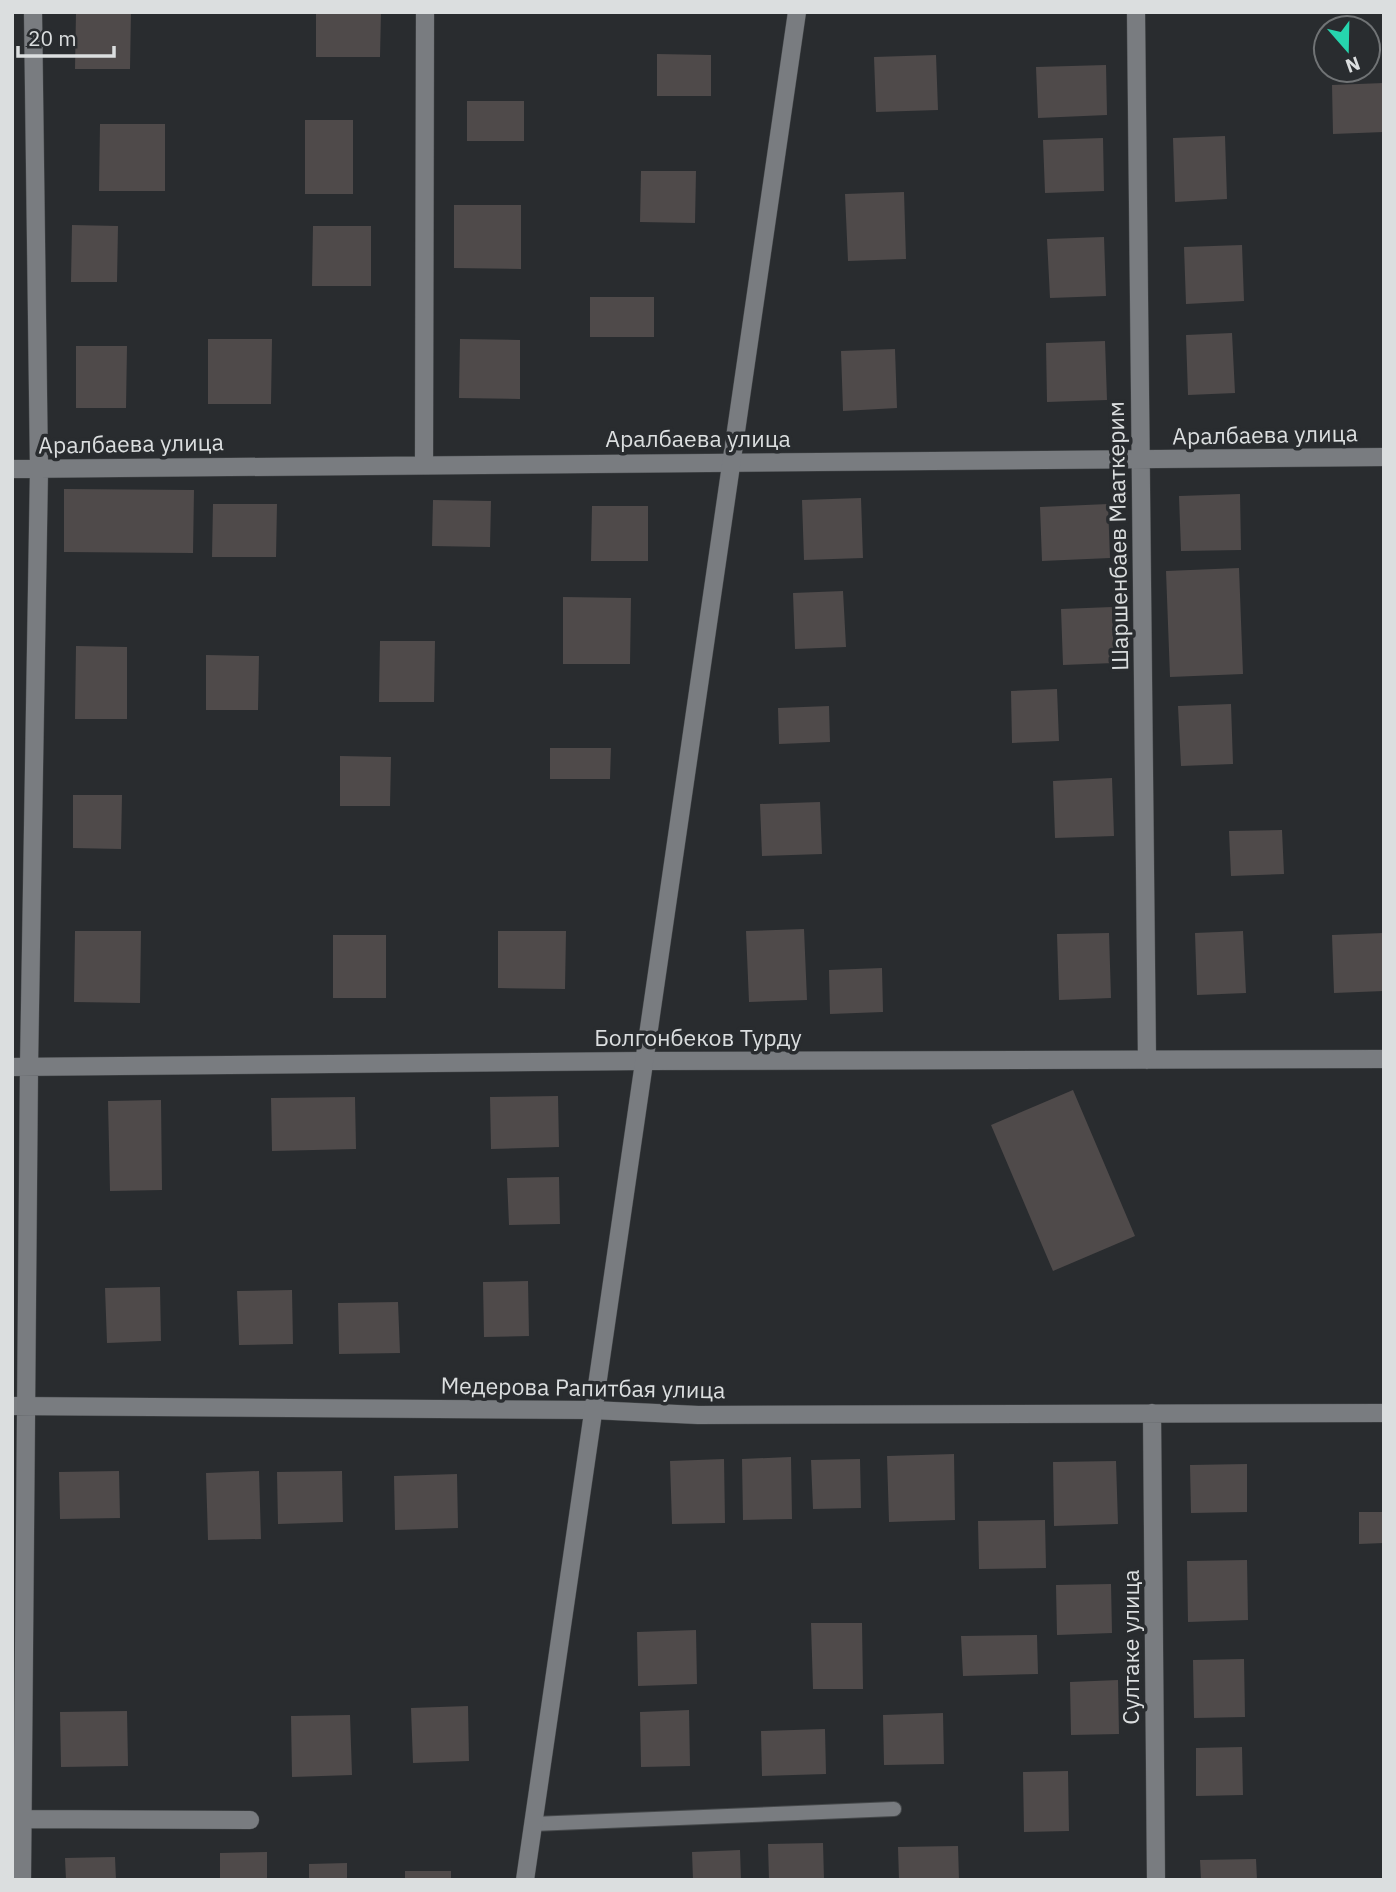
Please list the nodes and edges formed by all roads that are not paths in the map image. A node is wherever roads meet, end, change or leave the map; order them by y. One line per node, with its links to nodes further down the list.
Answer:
1 (33, 12): 10 (street)
2 (425, 12): 8 (street)
3 (797, 12): 7 (street)
4 (1136, 12): 6 (street, Шаршенбаев Мааткерим)
5 (1384, 457): 6 (street, Аралбаева улица)
6 (1141, 460): 7 (street, Аралбаева улица); 12 (street, Шаршенбаев Мааткерим)
7 (731, 463): 8 (street, Аралбаева улица); 13 (street)
8 (424, 465): 10 (street, Аралбаева улица)
9 (12, 469): 10 (street, Аралбаева улица)
10 (39, 469): 14 (street)
11 (1384, 1059): 12 (street, Болгонбеков Турду)
12 (1147, 1060): 13 (street, Болгонбеков Турду)
13 (643, 1061): 14 (street, Болгонбеков Турду); 16 (street)
14 (21, 1067): 15 (street)
15 (19, 1406): 16 (street, Медерова Рапитбая улица); 20 (street)
16 (592, 1410): 17 (street, Медерова Рапитбая улица); 22 (street)
17 (1152, 1413): 18 (street, Медерова Рапитбая улица); 25 (street, Султаке улица)
18 (1384, 1413)
19 (894, 1809): 22 (lane)
20 (22, 1819): 21 (street); 23 (street)
21 (250, 1819)
22 (533, 1824): 24 (street)
23 (22, 1880)
24 (525, 1880)
25 (1156, 1880)

